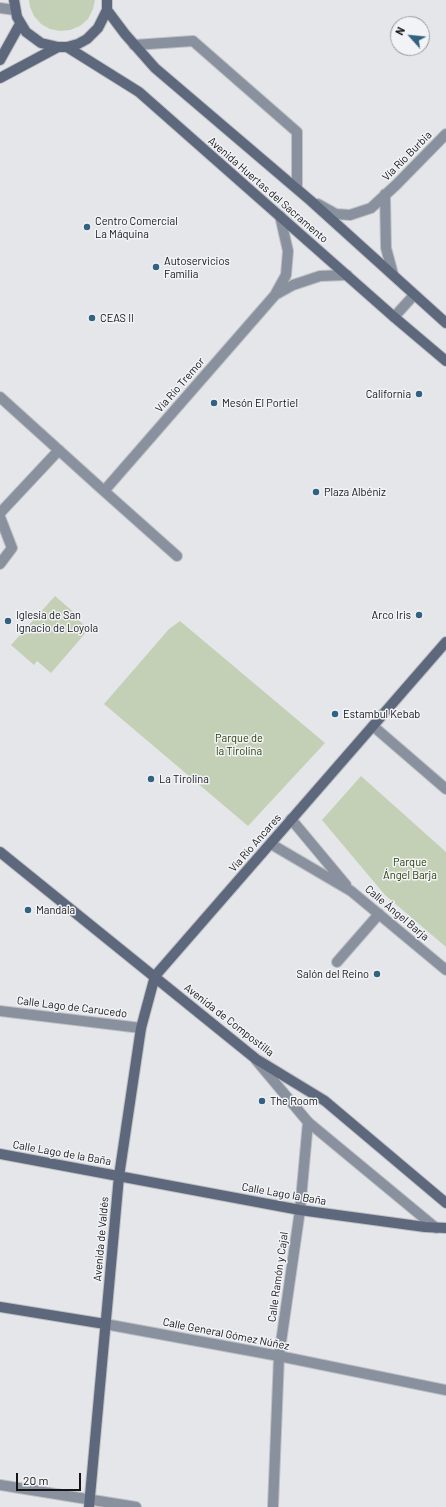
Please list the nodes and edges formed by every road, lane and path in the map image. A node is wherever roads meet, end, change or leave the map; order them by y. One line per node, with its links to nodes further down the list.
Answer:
1 (14, 5): 3 (street); 4 (street)
2 (107, 5): 5 (street, Avenida Huertas del Sacramento); 6 (street)
3 (0, 8)
4 (20, 24): 6 (street, Avenida Huertas del Sacramento); 7 (street)
5 (134, 45): 10 (street, Avenida Huertas del Sacramento); 10 (street)
6 (62, 47): 8 (street); 13 (street, Avenida Huertas del Sacramento)
7 (0, 60)
8 (0, 78)
9 (446, 134): 11 (street, Vía Río Burbia)
10 (296, 188): 12 (street, Avenida Huertas del Sacramento)
11 (385, 194): 12 (street, Vía Río Burbia); 14 (street, Vía Río Burbia)
12 (311, 201): 14 (street, Avenida Huertas del Sacramento)
13 (280, 216): 15 (street, Avenida Huertas del Sacramento); 16 (street, Vía Río Tremor)
14 (392, 274): 17 (street, Avenida Huertas del Sacramento)
15 (347, 275): 16 (street, Vía Río Tremor); 18 (street, Avenida Huertas del Sacramento)
16 (275, 295): 23 (street, Vía Río Tremor)
17 (414, 295): 18 (street); 19 (street, Avenida Huertas del Sacramento)
18 (394, 317): 20 (street, Avenida Huertas del Sacramento)
19 (446, 323)
20 (446, 361)
21 (0, 397): 22 (street)
22 (59, 450): 23 (street); 24 (street)
23 (104, 491): 26 (street)
24 (0, 513)
25 (0, 517): 27 (street)
26 (177, 556)
27 (0, 564)
28 (446, 642): 29 (street, Vía Río Ancares)
29 (373, 726): 30 (street); 31 (street, Vía Río Ancares)
30 (446, 789)
31 (291, 820): 32 (street, Vía Río Ancares); 34 (street, Calle Ángel Barja)
32 (271, 844): 34 (street, Calle Ángel Barja); 38 (street, Vía Río Ancares)
33 (0, 852): 38 (street, Avenida de Compostilla)
34 (351, 891): 35 (street, Calle Ángel Barja)
35 (379, 914): 36 (street); 37 (street, Calle Ángel Barja)
36 (337, 962)
37 (446, 970)
38 (154, 976): 40 (street, Avenida de Valdés); 41 (street, Avenida de Compostilla)
39 (0, 1011): 40 (street, Calle Lago de Carucedo)
40 (141, 1028): 44 (street, Avenida de Valdés)
41 (256, 1059): 42 (street); 45 (street, Avenida de Compostilla)
42 (308, 1122): 46 (street, Calle Ramón y Cajal); 47 (street)
43 (0, 1154): 44 (street, Calle Lago de la Baña)
44 (119, 1176): 46 (street, Calle Lago la Baña); 49 (street, Avenida de Valdés)
45 (446, 1203)
46 (300, 1210): 47 (street, Calle Lago la Baña); 50 (street, Calle Ramón y Cajal)
47 (441, 1228)
48 (0, 1307): 49 (street, Calle General Gómez Núñez)
49 (105, 1324): 50 (street, Calle General Gómez Núñez); 53 (street, Avenida de Valdés)
50 (279, 1356): 51 (street, Calle General Gómez Núñez); 55 (street, Calle Ramón y Cajal)
51 (446, 1390)
52 (0, 1485): 53 (street)
53 (90, 1503): 54 (street)
54 (136, 1507)
55 (273, 1507)

